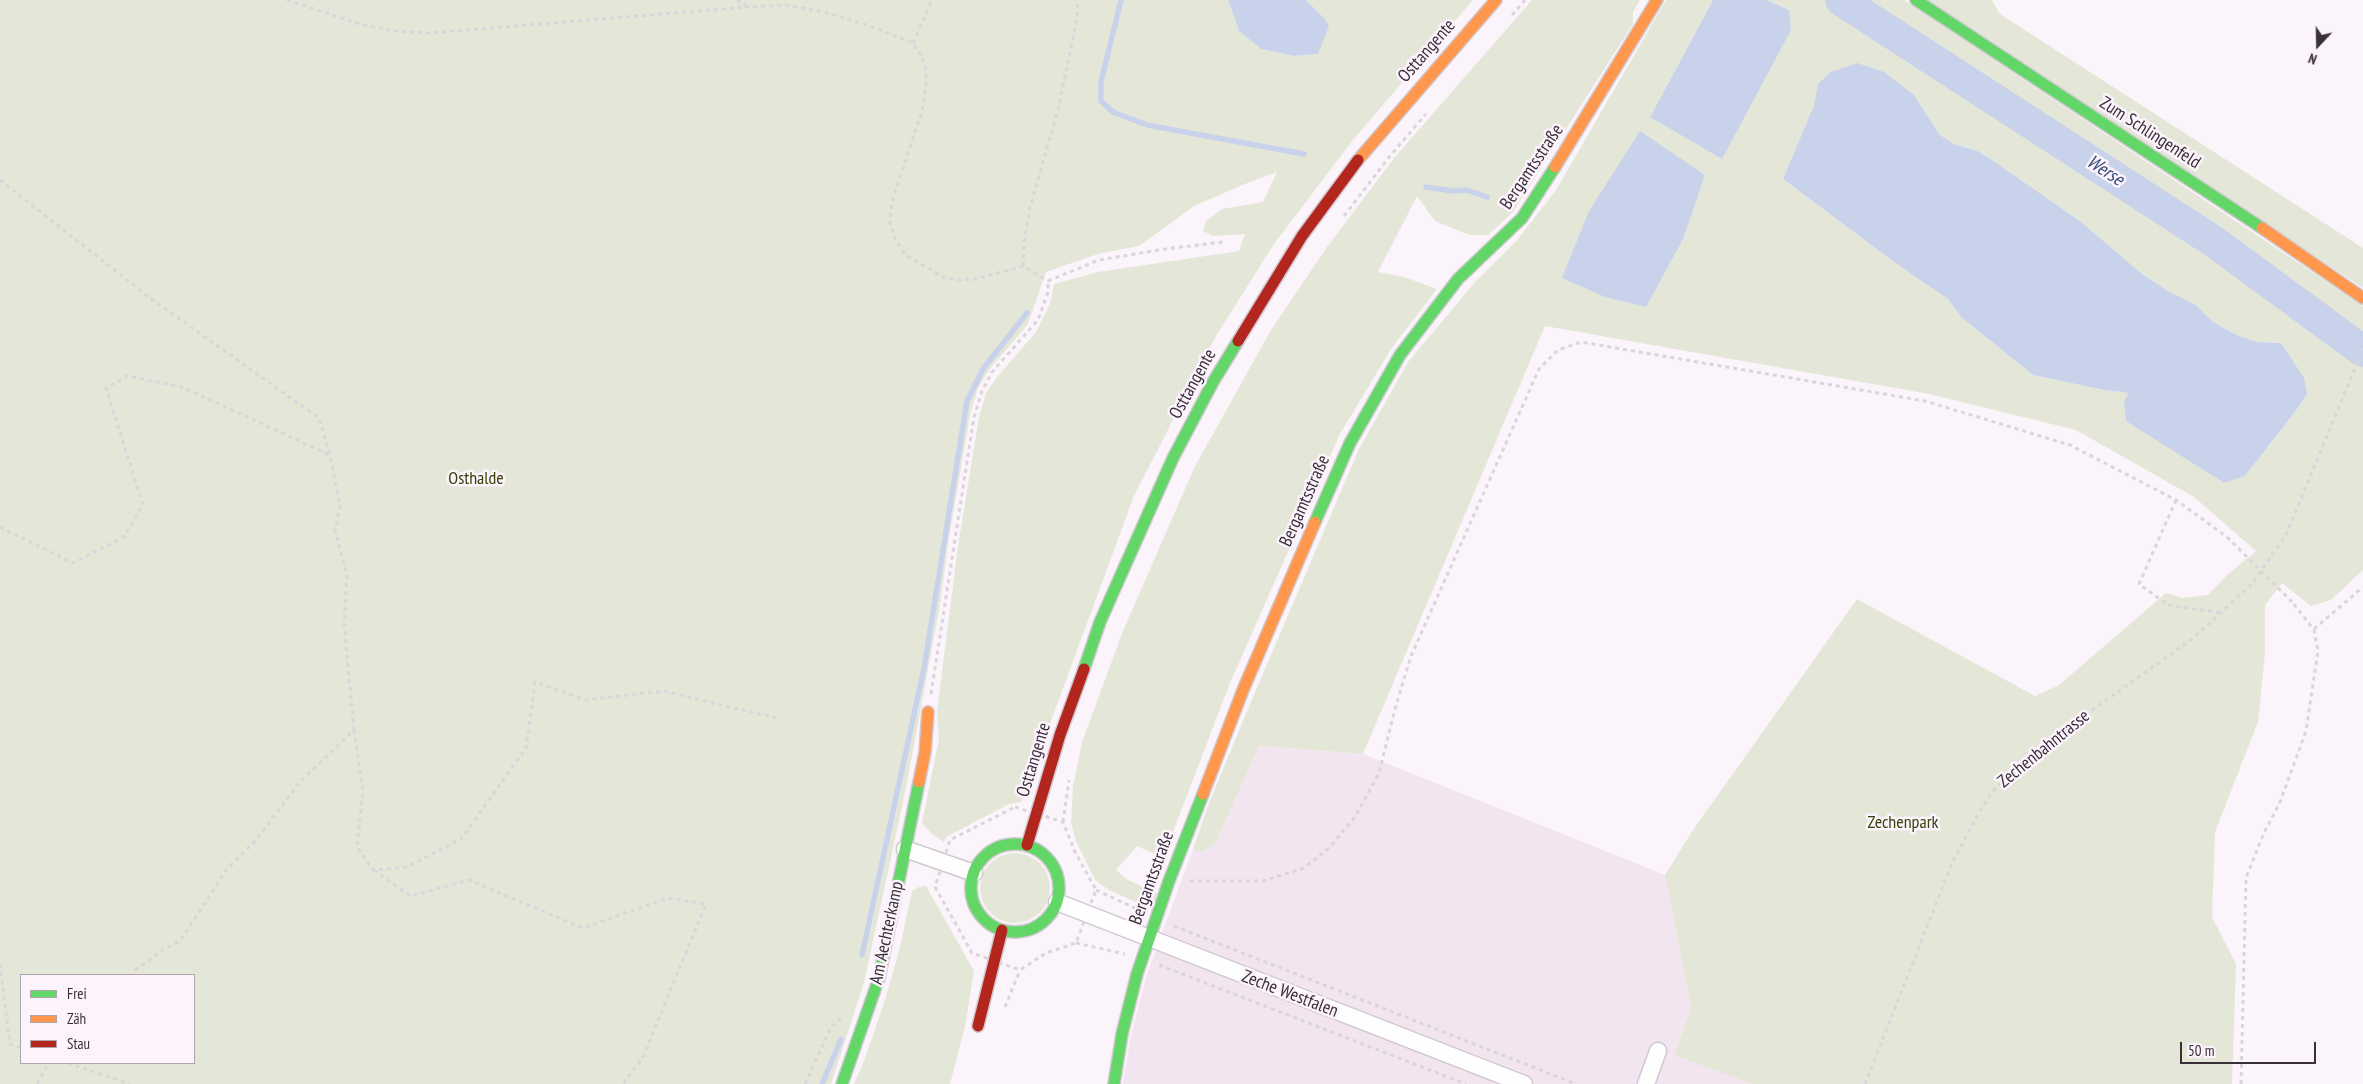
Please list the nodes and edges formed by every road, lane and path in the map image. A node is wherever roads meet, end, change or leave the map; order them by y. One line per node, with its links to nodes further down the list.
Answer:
1 (287, 0): 9 (path)
2 (737, 0): 9 (path)
3 (932, 0): 11 (path)
4 (1078, 0): 16 (path)
5 (1496, 0): 29 (street, Osttangente)
6 (1525, 0): 10 (path)
7 (1657, 0): 35 (street, Bergamtsstraße)
8 (1916, 0): 18 (street, Zum Schlingenfeld)
9 (747, 6): 11 (path)
10 (1507, 20)
11 (913, 43): 16 (path)
12 (1427, 112): 14 (path)
13 (0, 180): 20 (path)
14 (1339, 223)
15 (1223, 242): 17 (path)
16 (1023, 266): 17 (path)
17 (1048, 280): 26 (path)
18 (2363, 298)
19 (2363, 349): 24 (path, Zechenbahntrasse)
20 (330, 455): 22 (path); 28 (path)
21 (2176, 500): 24 (path); 25 (path, bridge); 35 (path)
22 (0, 527)
23 (2363, 587): 25 (path)
24 (2222, 613): 65 (path, Zechenbahntrasse)
25 (2314, 630): 66 (path)
26 (928, 712): 31 (street, Am Aechterkamp)
27 (776, 718): 33 (path)
28 (354, 730): 33 (path); 47 (path)
29 (1036, 814): 30 (street, Osttangente); 32 (path); 36 (path)
30 (1027, 845): 34 (street); 37 (street)
31 (905, 849): 32 (street); 48 (street, Am Aechterkamp)
32 (943, 861): 34 (street); 44 (path)
33 (373, 870): 57 (path)
34 (974, 872): 40 (street)
35 (1169, 881): 39 (street, Bergamtsstraße)
36 (1096, 890): 38 (path); 39 (path)
37 (1057, 902): 38 (street, Zeche Westfalen); 40 (street)
38 (1086, 914): 41 (street, Zeche Westfalen); 42 (path)
39 (1156, 918): 41 (street, Bergamtsstraße); 63 (path)
40 (1002, 930): 44 (street)
41 (1148, 939): 43 (street, Bergamtsstraße); 62 (street, Zeche Westfalen)
42 (1076, 943): 43 (path); 46 (path)
43 (1142, 958): 60 (street, Bergamtsstraße); 61 (path)
44 (994, 961): 46 (path); 50 (street)
45 (0, 964): 51 (path)
46 (1020, 970): 49 (path)
47 (132, 974)
48 (871, 1004): 58 (path); 59 (street, Am Aechterkamp)
49 (1002, 1015)
50 (978, 1026)
51 (20, 1048)
52 (1658, 1051): 64 (street)
53 (48, 1064): 55 (path)
54 (71, 1064): 56 (path)
55 (37, 1084)
56 (130, 1084)
57 (623, 1084)
58 (805, 1084)
59 (842, 1084)
60 (1114, 1084)
61 (1466, 1084)
62 (1524, 1084)
63 (1576, 1084)
64 (1646, 1084)
65 (1865, 1084)
66 (2241, 1084)

